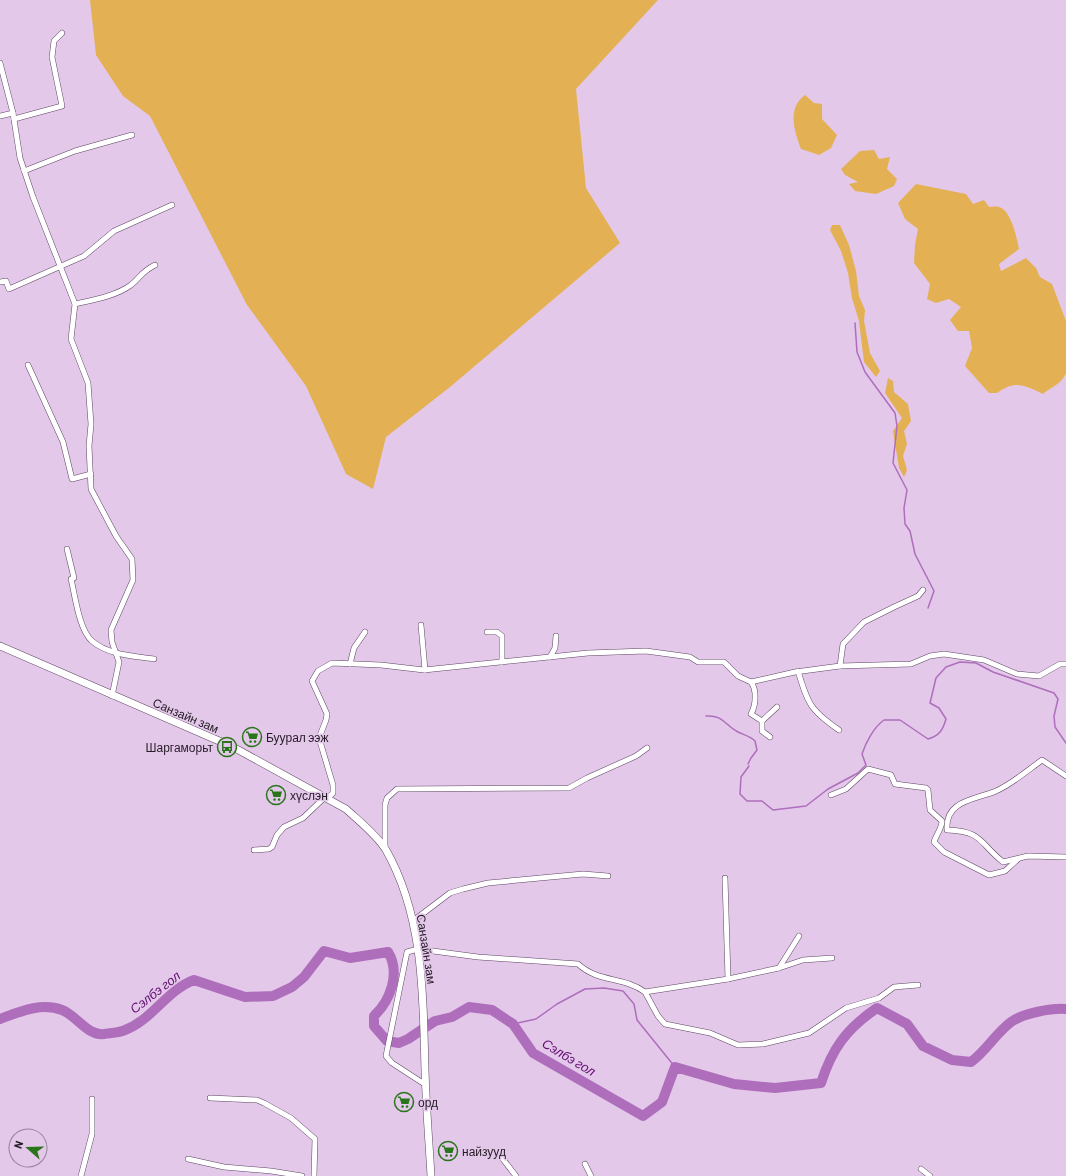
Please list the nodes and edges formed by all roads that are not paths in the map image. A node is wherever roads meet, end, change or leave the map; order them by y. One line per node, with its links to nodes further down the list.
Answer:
1 (62, 33): 5 (street)
2 (0, 63): 3 (street)
3 (13, 113): 4 (street); 5 (street)
4 (0, 116)
5 (14, 119): 7 (street)
6 (132, 135): 7 (street)
7 (24, 171): 10 (street)
8 (172, 205): 10 (street)
9 (154, 265): 12 (street)
10 (61, 267): 11 (street); 12 (street)
11 (0, 282)
12 (75, 304): 14 (street)
13 (28, 365): 14 (street)
14 (90, 474): 22 (street)
15 (67, 549): 22 (street)
16 (923, 590): 28 (street)
17 (421, 625): 29 (street)
18 (365, 632): 26 (street)
19 (487, 632): 25 (street)
20 (556, 636): 23 (street)
21 (0, 646): 32 (main road, Санзайн зам)
22 (117, 653): 24 (street); 32 (street)
23 (550, 657): 25 (street); 31 (street)
24 (154, 659)
25 (502, 662): 29 (street)
26 (350, 664): 29 (street); 40 (street)
27 (1066, 664): 28 (street)
28 (840, 666): 30 (street)
29 (425, 670)
30 (798, 672): 31 (street); 35 (street)
31 (751, 682): 34 (street)
32 (112, 696): 40 (main road, Санзайн зам)
33 (777, 707): 34 (street)
34 (762, 721): 36 (street)
35 (839, 730)
36 (770, 737)
37 (647, 748): 42 (street)
38 (1066, 776): 44 (street)
39 (830, 795): 44 (street)
40 (326, 797): 41 (street); 42 (main road, Санзайн зам)
41 (254, 850)
42 (385, 850): 47 (main road, Санзайн зам)
43 (1066, 857): 44 (street)
44 (1019, 858)
45 (608, 876): 47 (street)
46 (725, 878): 52 (street)
47 (413, 921): 49 (main road, Санзайн зам)
48 (799, 936): 51 (street)
49 (418, 949): 54 (street); 55 (main road, Санзайн зам); 55 (street)
50 (832, 958): 51 (street)
51 (779, 968): 52 (street)
52 (728, 979): 54 (street)
53 (918, 985): 54 (street)
54 (645, 992)
55 (426, 1085): 65 (main road)
56 (210, 1098): 64 (street)
57 (92, 1099): 62 (street)
58 (499, 1154): 66 (street)
59 (188, 1159): 63 (street)
60 (585, 1164): 67 (street)
61 (921, 1169): 68 (street)
62 (82, 1176)
63 (302, 1176)
64 (314, 1176)
65 (431, 1176)
66 (516, 1176)
67 (591, 1176)
68 (930, 1176)

